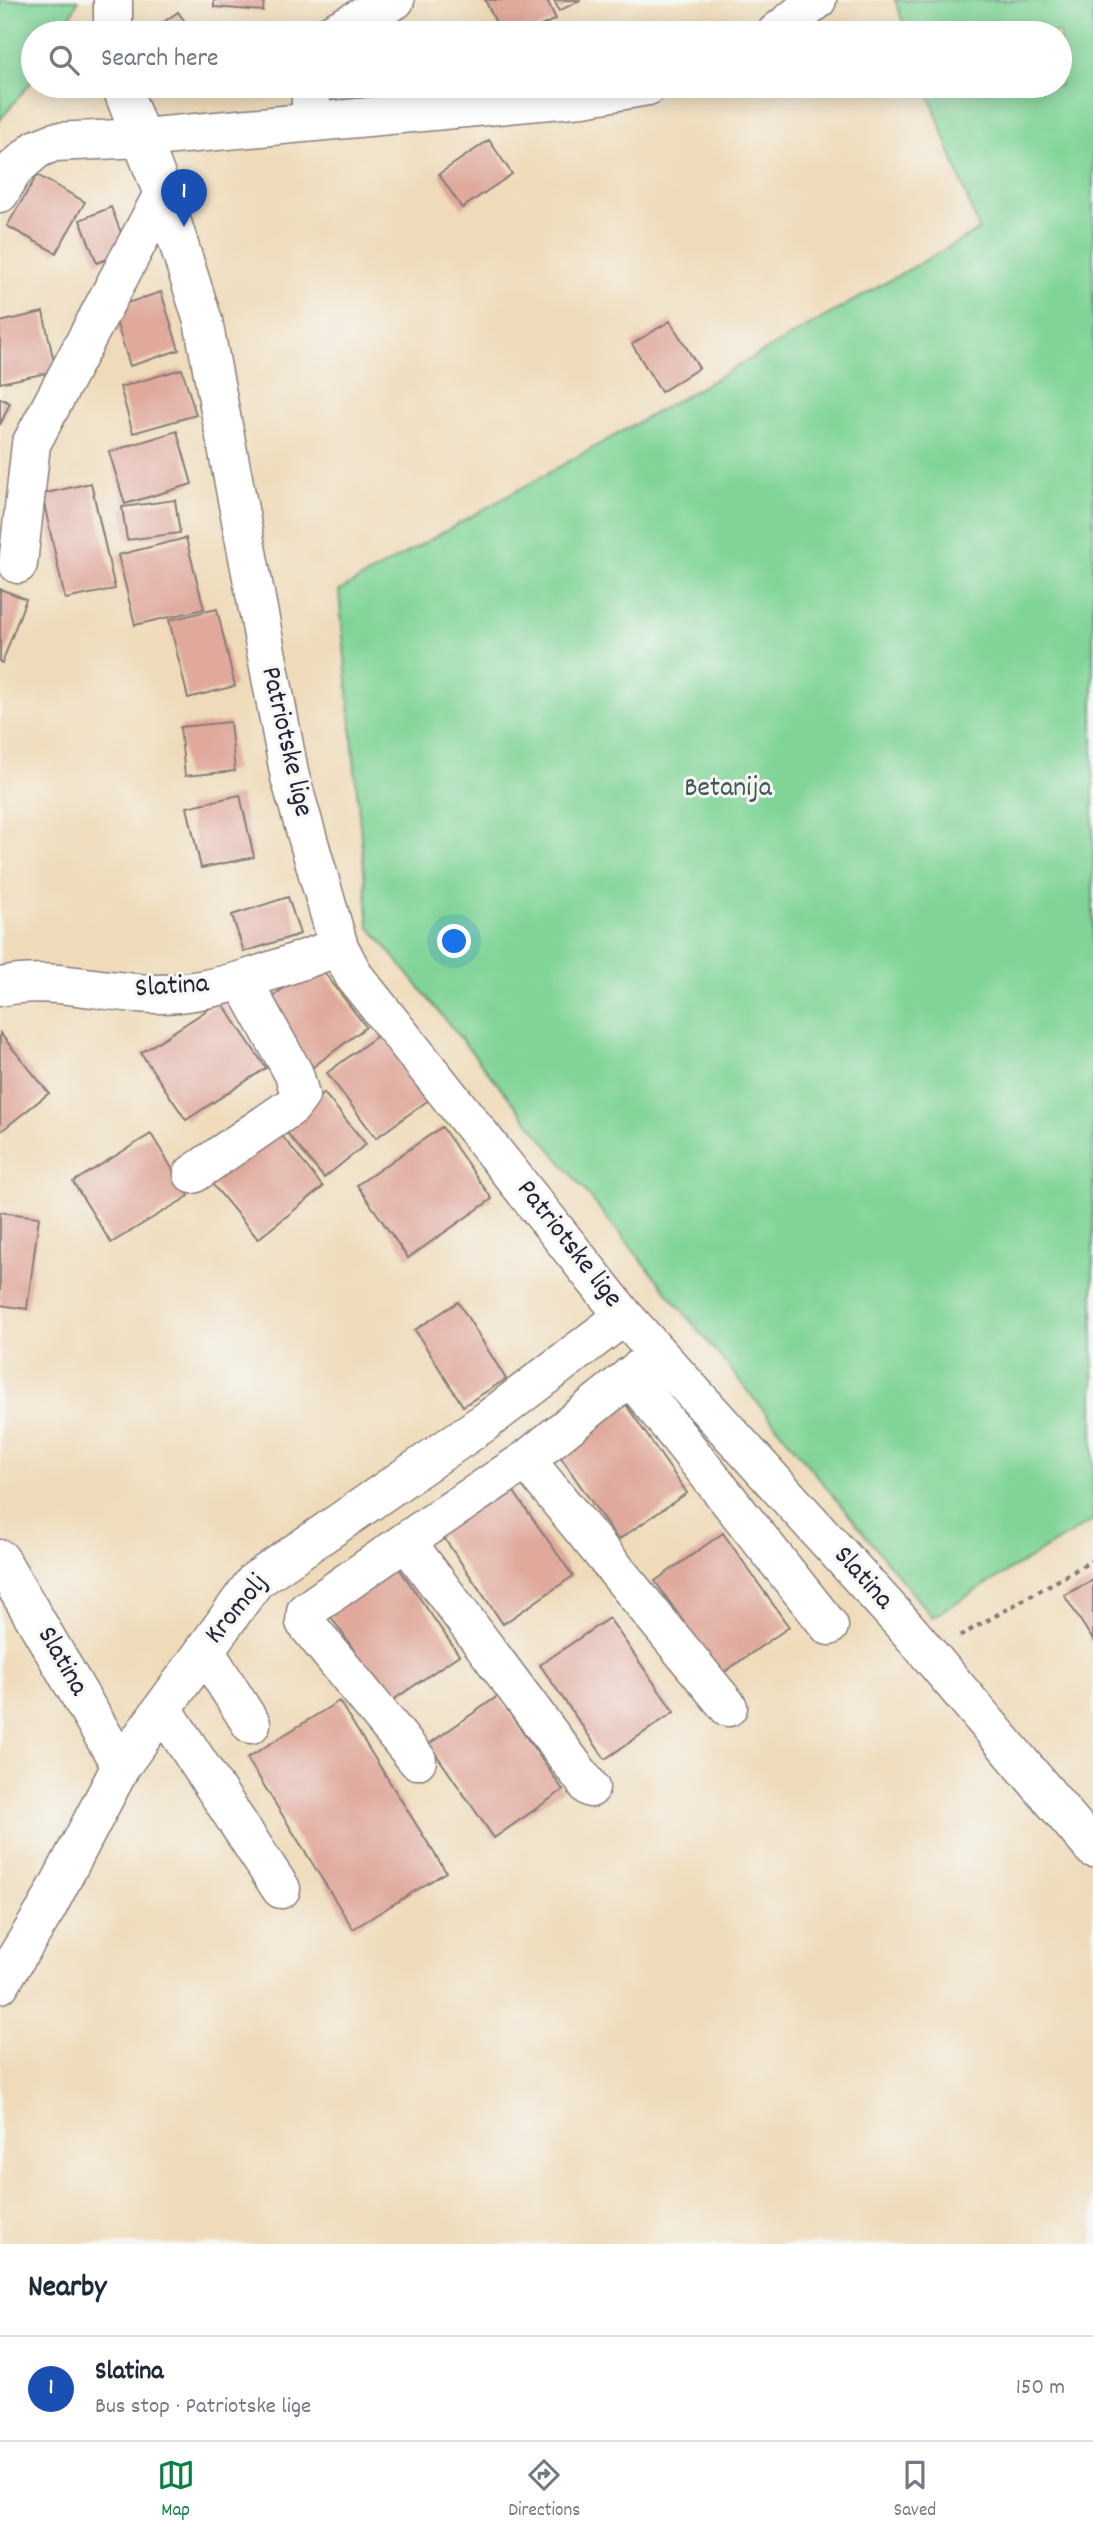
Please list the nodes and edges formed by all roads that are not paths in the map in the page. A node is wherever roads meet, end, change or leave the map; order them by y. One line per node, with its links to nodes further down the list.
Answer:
1 (113, 0): 4 (street)
2 (395, 0): 5 (street)
3 (817, 0): 6 (street)
4 (113, 21)
5 (355, 21)
6 (791, 21)
7 (126, 98): 10 (street, Patriotske lige)
8 (544, 98): 9 (street)
9 (311, 104): 10 (street)
10 (142, 138): 11 (street); 12 (street, Patriotske lige)
11 (0, 193)
12 (163, 194): 13 (street); 14 (street, Patriotske lige)
13 (18, 564)
14 (339, 947): 15 (street, Slatina); 18 (street, Patriotske lige)
15 (242, 980): 16 (street, Slatina); 17 (street)
16 (0, 987)
17 (193, 1174)
18 (624, 1316): 19 (street, Slatina); 24 (street, Kromolj)
19 (644, 1365): 20 (street); 23 (street); 31 (street, Slatina)
20 (526, 1460): 21 (street); 25 (street)
21 (406, 1541): 28 (street); 30 (street)
22 (0, 1559): 29 (street, Slatina)
23 (829, 1626)
24 (205, 1651): 26 (street, Kromolj); 27 (street)
25 (728, 1707)
26 (163, 1709): 29 (street, Kromolj); 32 (street)
27 (251, 1724)
28 (417, 1760)
29 (121, 1766): 33 (street, Kromolj)
30 (590, 1788)
31 (1093, 1849)
32 (281, 1889)
33 (0, 1984)

